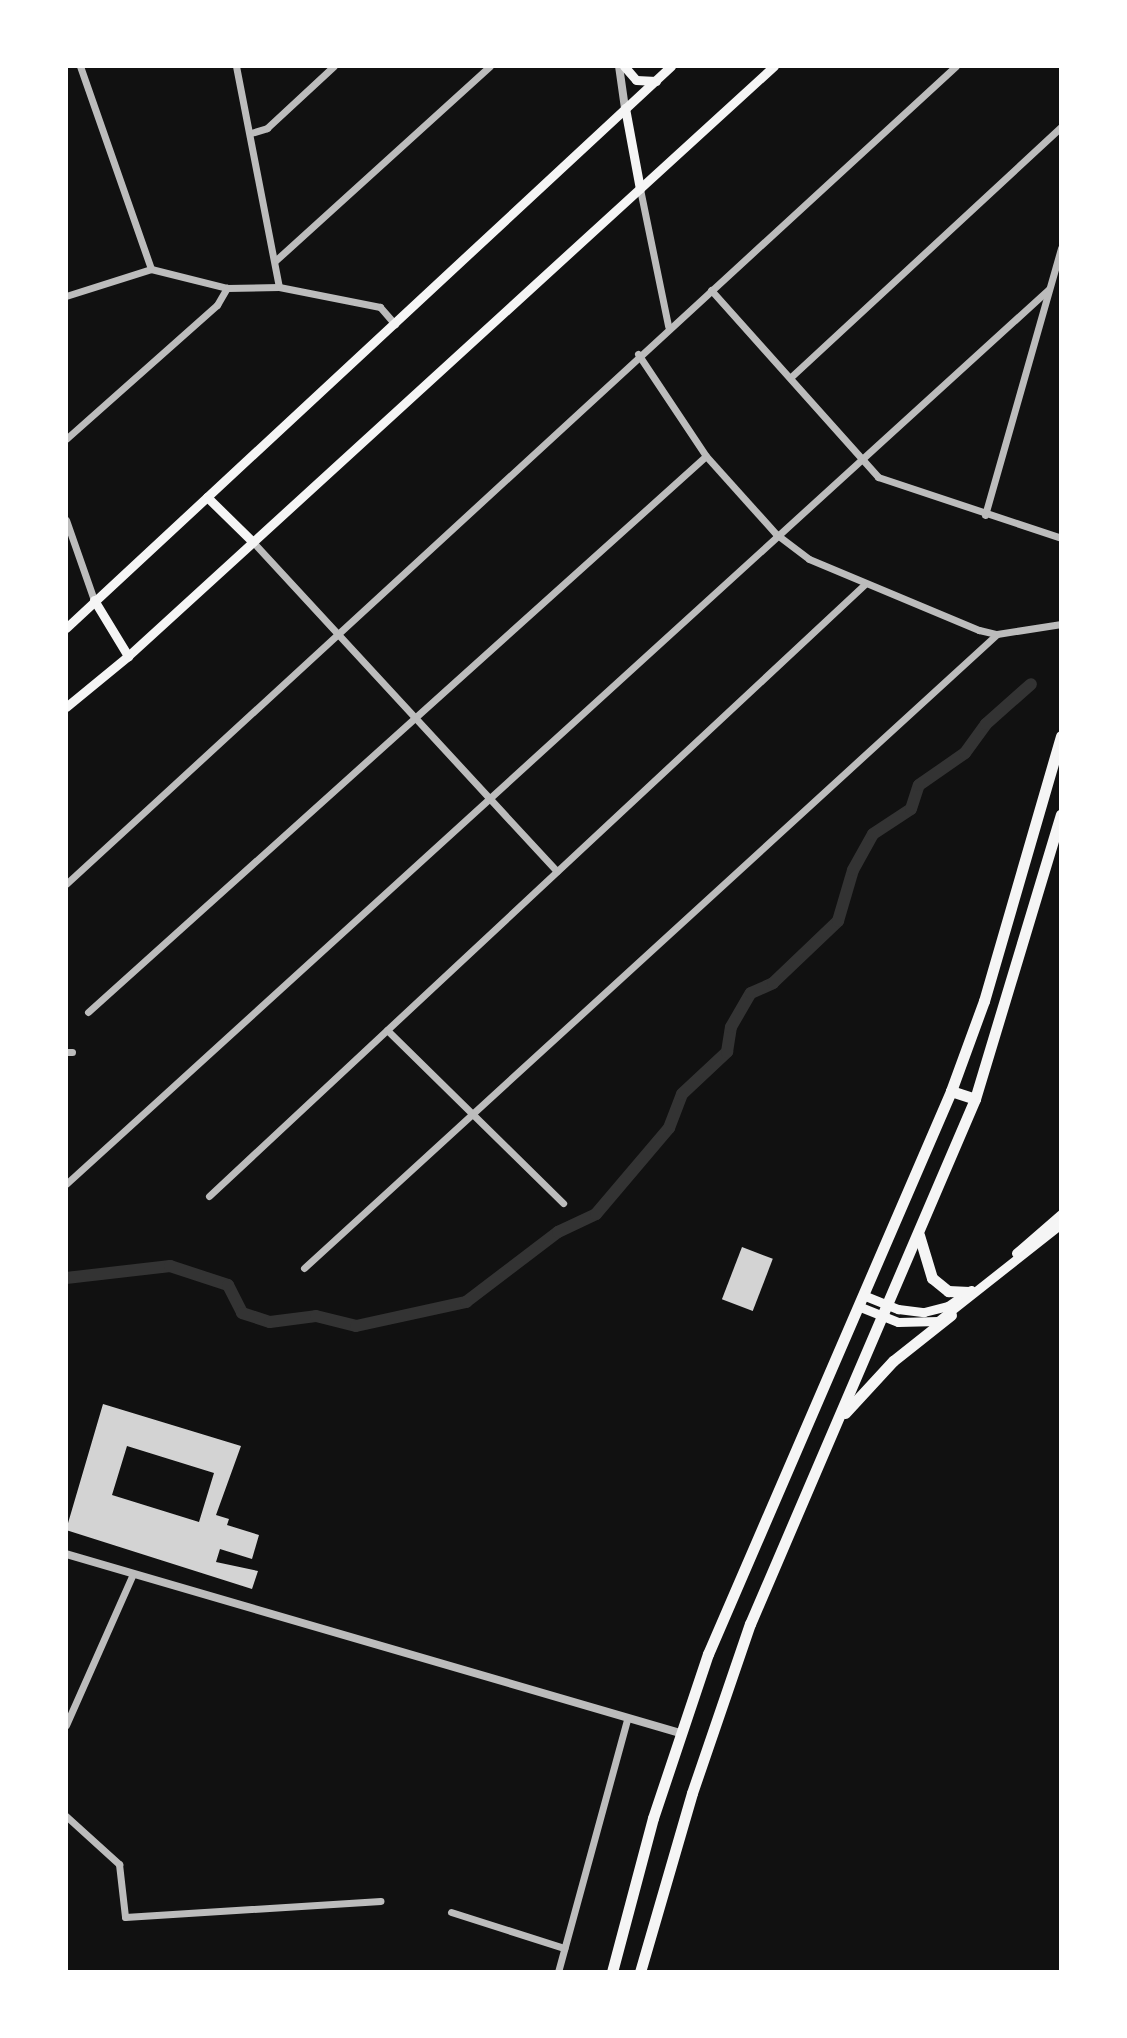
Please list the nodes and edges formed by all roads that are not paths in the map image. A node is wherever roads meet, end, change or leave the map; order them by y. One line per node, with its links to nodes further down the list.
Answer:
1 (80, 66): 16 (street)
2 (236, 66): 12 (street)
3 (334, 66): 12 (street)
4 (490, 66): 15 (street)
5 (622, 66): 9 (main road); 10 (street)
6 (671, 66): 9 (main road)
7 (774, 66): 13 (main road)
8 (956, 66): 20 (street)
9 (656, 81): 10 (main road)
10 (625, 108): 13 (main road); 22 (main road)
11 (1061, 127): 25 (street)
12 (251, 133): 15 (street)
13 (640, 189): 23 (street); 34 (main road)
14 (1061, 248): 19 (street)
15 (275, 261): 17 (street)
16 (151, 269): 18 (street); 21 (street)
17 (279, 287): 18 (street); 22 (street)
18 (227, 288): 26 (street)
19 (1049, 289): 28 (street); 30 (street)
20 (711, 290): 23 (street); 25 (street)
21 (66, 296)
22 (395, 324): 29 (main road)
23 (668, 326): 24 (street)
24 (638, 354): 27 (street); 39 (street)
25 (792, 376): 28 (street)
26 (66, 439)
27 (706, 456): 32 (street); 43 (street)
28 (863, 456): 30 (street); 32 (street)
29 (207, 497): 34 (main road); 36 (main road)
30 (985, 515): 33 (street)
31 (66, 520): 36 (street)
32 (776, 534): 35 (street); 45 (street)
33 (1061, 538)
34 (253, 542): 39 (street); 41 (main road)
35 (864, 585): 40 (street); 47 (street)
36 (94, 600): 38 (main road); 41 (main road)
37 (1061, 624): 40 (street)
38 (66, 628)
39 (338, 631): 43 (street); 48 (street)
40 (997, 634): 53 (street)
41 (128, 656): 42 (main road)
42 (66, 707)
43 (414, 715): 45 (street); 49 (street)
44 (1061, 736): 51 (highway)
45 (487, 795): 47 (street); 54 (street)
46 (1061, 815): 52 (highway)
47 (557, 871): 50 (street)
48 (66, 884)
49 (88, 1012)
50 (387, 1030): 53 (street); 55 (street)
51 (951, 1091): 52 (highway); 62 (highway)
52 (975, 1099): 59 (highway)
53 (473, 1112): 56 (street); 60 (street)
54 (66, 1184)
55 (209, 1196)
56 (563, 1203)
57 (1061, 1214): 61 (main road)
58 (1061, 1224): 65 (main road)
59 (918, 1233): 61 (highway); 63 (highway)
60 (304, 1268)
61 (969, 1292): 63 (main road)
62 (863, 1295): 63 (main road); 64 (highway)
63 (887, 1305): 66 (highway)
64 (858, 1306): 66 (main road); 72 (highway)
65 (951, 1315): 66 (main road); 67 (highway)
66 (882, 1317): 67 (highway)
67 (837, 1422): 79 (highway)
68 (66, 1554): 69 (street)
69 (133, 1574): 70 (street); 71 (street)
70 (627, 1719): 72 (street); 76 (street)
71 (66, 1725)
72 (680, 1733): 78 (highway)
73 (66, 1816): 74 (street)
74 (380, 1901)
75 (451, 1912): 76 (street)
76 (564, 1948): 77 (street)
77 (558, 1972)
78 (612, 1972)
79 (640, 1972)

